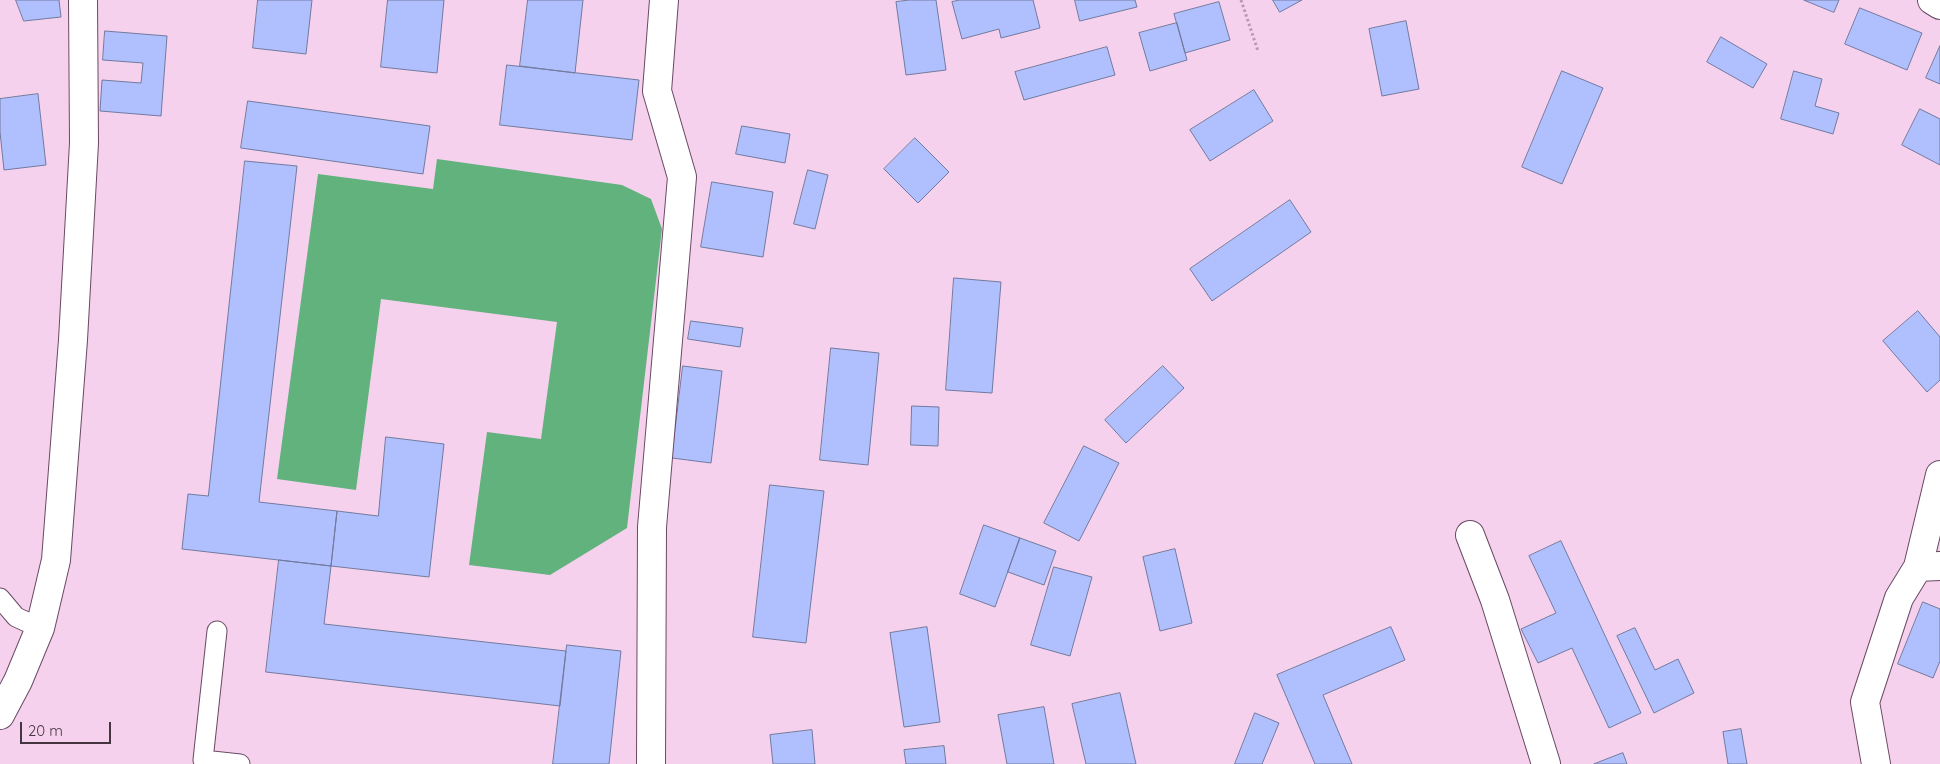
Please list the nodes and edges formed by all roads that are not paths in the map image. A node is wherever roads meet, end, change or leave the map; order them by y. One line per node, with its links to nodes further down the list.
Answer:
1 (83, 0): 9 (street)
2 (664, 0): 13 (street)
3 (1932, 0): 4 (street)
4 (1940, 6)
5 (1940, 475): 7 (street)
6 (1470, 535): 14 (street)
7 (1929, 566): 15 (street)
8 (0, 598): 9 (lane)
9 (40, 628): 11 (street)
10 (217, 631): 12 (lane)
11 (0, 715)
12 (240, 764)
13 (651, 764)
14 (1546, 764)
15 (1876, 764)

